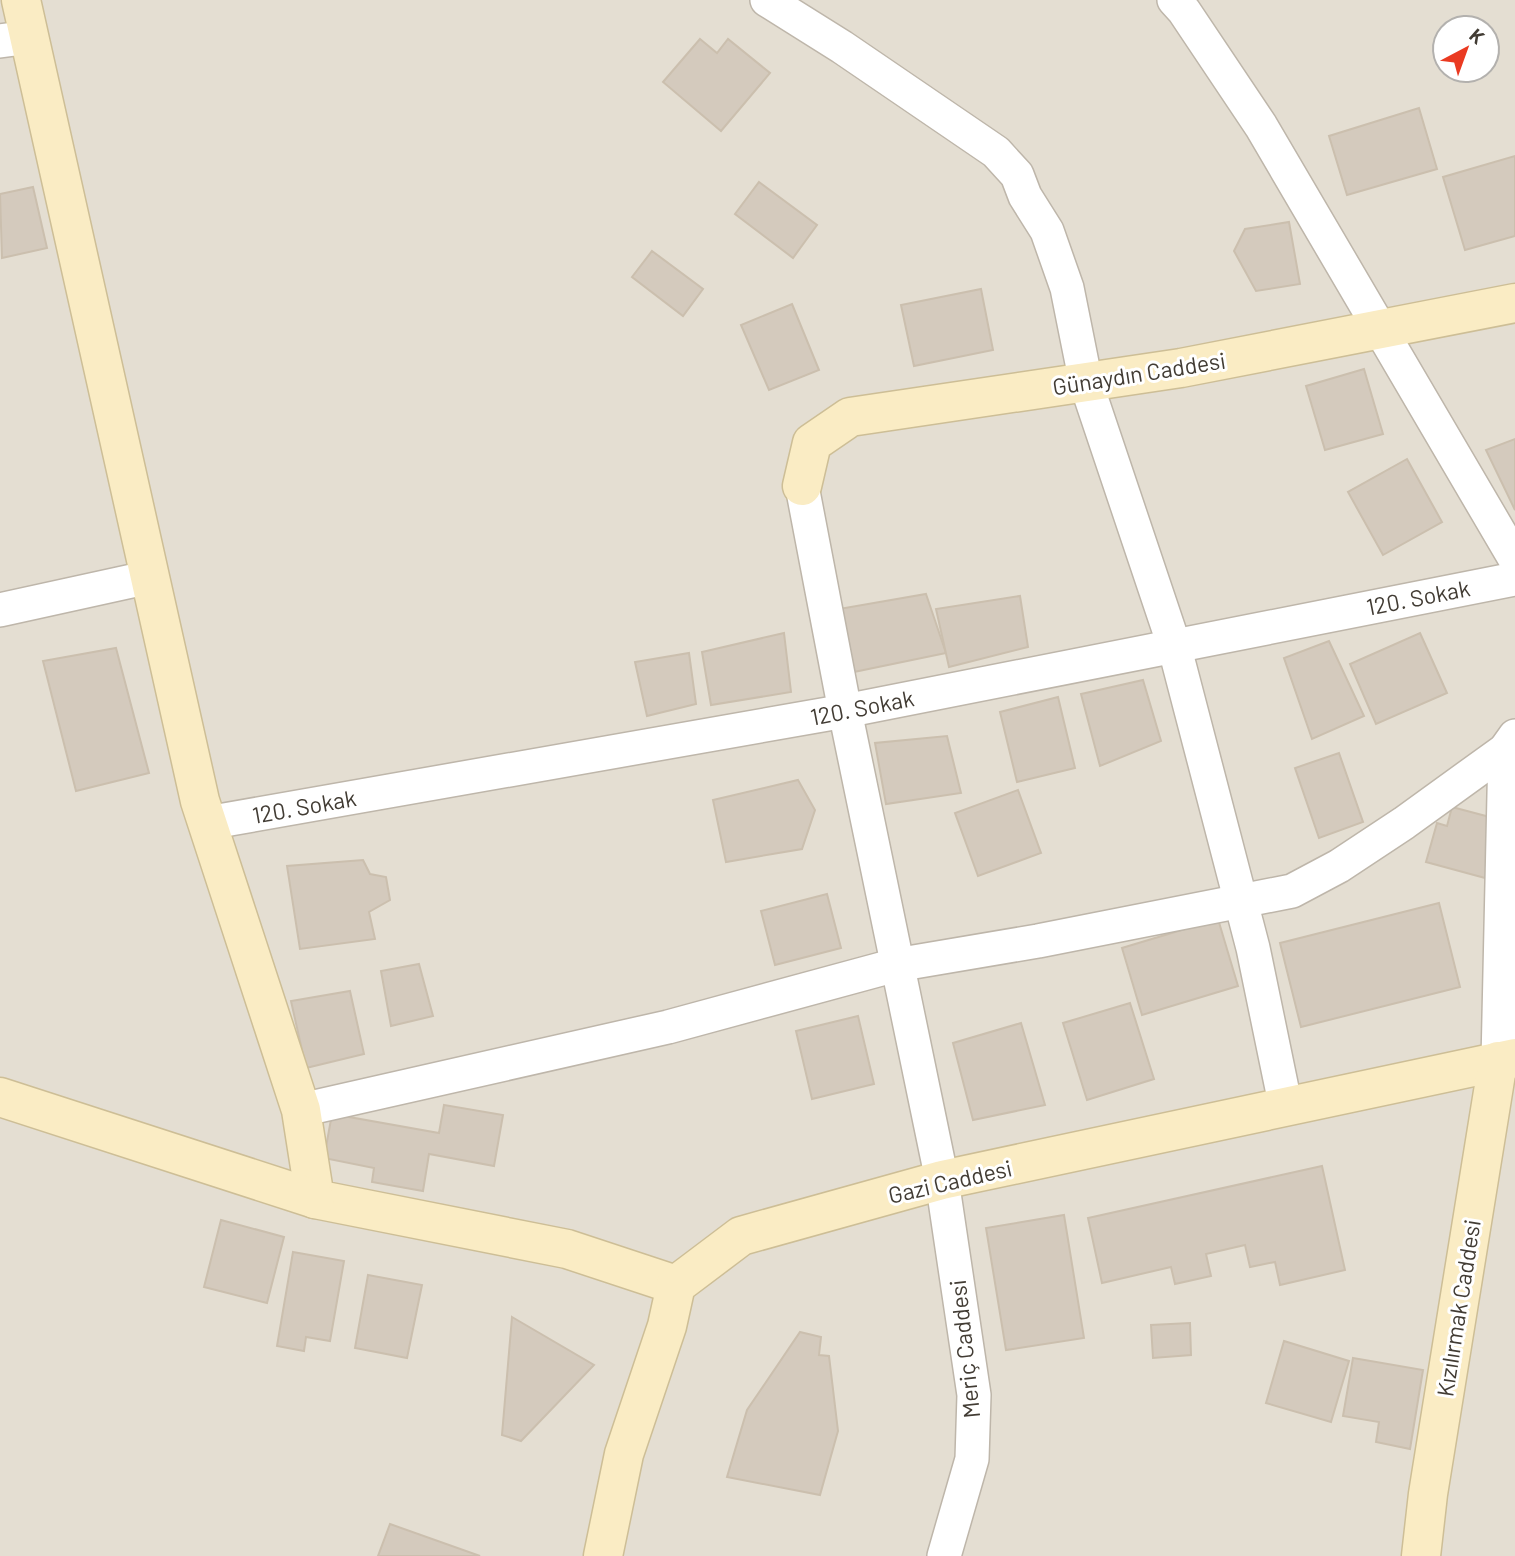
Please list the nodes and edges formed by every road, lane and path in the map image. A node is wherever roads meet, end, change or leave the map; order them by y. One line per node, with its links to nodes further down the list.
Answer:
1 (22, 0): 4 (street)
2 (767, 0): 7 (street)
3 (1174, 0): 6 (street)
4 (15, 39): 10 (street)
5 (1515, 303): 6 (street, Günaydın Caddesi)
6 (1380, 330): 7 (street, Günaydın Caddesi); 9 (street)
7 (1086, 383): 8 (street, Günaydın Caddesi); 13 (street)
8 (802, 486): 14 (street, Meriç Caddesi)
9 (1515, 559)
10 (150, 576): 12 (street); 16 (street)
11 (1515, 579): 13 (street, 120. Sokak)
12 (0, 610)
13 (1174, 645): 14 (street, 120. Sokak); 17 (street)
14 (845, 711): 16 (street, 120. Sokak); 18 (street, Meriç Caddesi)
15 (1510, 743): 17 (street); 19 (street)
16 (207, 823): 22 (street)
17 (1241, 901): 18 (street); 21 (street)
18 (897, 965): 22 (street); 23 (street, Meriç Caddesi)
19 (1506, 1059): 21 (street, Gazi Caddesi); 28 (street, Kızılırmak Caddesi)
20 (0, 1097): 24 (street)
21 (1286, 1108): 23 (street, Gazi Caddesi)
22 (300, 1110): 24 (street)
23 (942, 1180): 25 (street, Gazi Caddesi); 27 (street, Meriç Caddesi)
24 (315, 1199): 25 (street)
25 (676, 1285): 26 (street)
26 (603, 1556)
27 (944, 1556)
28 (1421, 1556)

